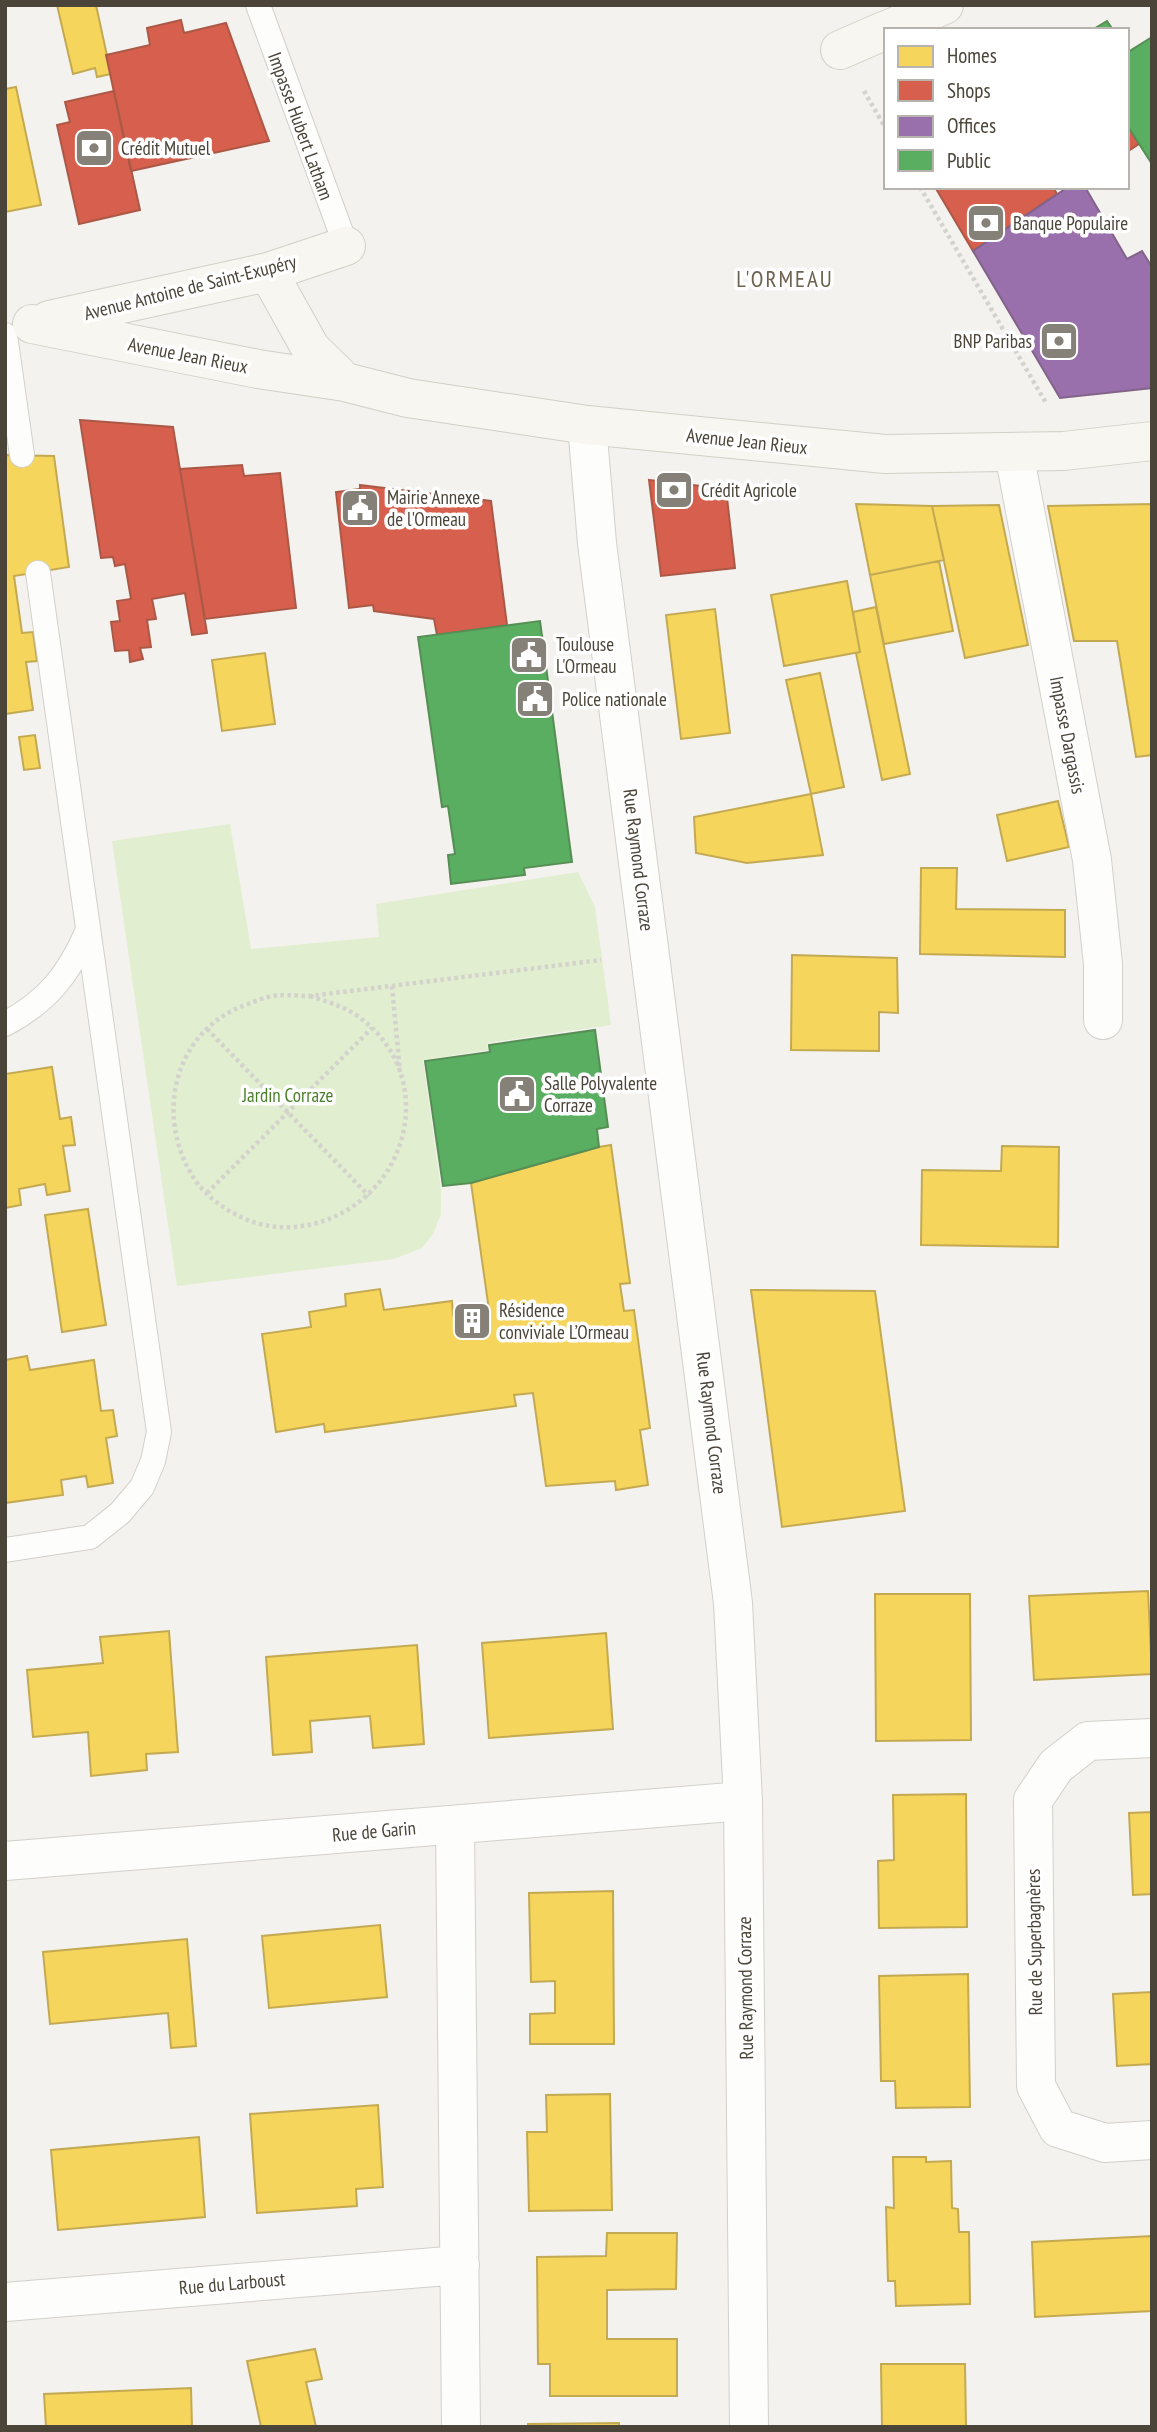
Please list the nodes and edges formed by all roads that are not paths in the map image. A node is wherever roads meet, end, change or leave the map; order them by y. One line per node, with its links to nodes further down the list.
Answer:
1 (258, 5): 6 (lane, Impasse Hubert Latham)
2 (944, 5): 3 (main road)
3 (891, 28)
4 (884, 31): 5 (main road)
5 (840, 50)
6 (346, 246): 7 (main road, Avenue Antoine de Saint-Exupéry)
7 (268, 272): 8 (main road, Avenue Antoine de Saint-Exupéry); 9 (main road, Avenue Jean Rieux)
8 (14, 328): 9 (main road, Avenue Jean Rieux); 13 (lane)
9 (345, 382): 10 (main road, Avenue Jean Rieux)
10 (587, 425): 12 (main road, Avenue Jean Rieux); 20 (street, Rue Raymond Corraze)
11 (1152, 441): 12 (main road, Avenue Jean Rieux)
12 (1014, 453): 16 (street, Impasse Dargassis)
13 (22, 455)
14 (38, 573): 15 (lane)
15 (89, 930): 17 (lane); 18 (lane)
16 (1103, 1020)
17 (5, 1024)
18 (5, 1550)
19 (1152, 1738): 23 (street, Rue de Superbagnères)
20 (743, 1801): 21 (street, Rue de Garin); 27 (street, Rue Raymond Corraze)
21 (455, 1825): 22 (street, Rue de Garin); 24 (street)
22 (5, 1861)
23 (1152, 2140)
24 (460, 2264): 25 (street, Rue du Larboust); 26 (street)
25 (5, 2302)
26 (461, 2427)
27 (749, 2427)

